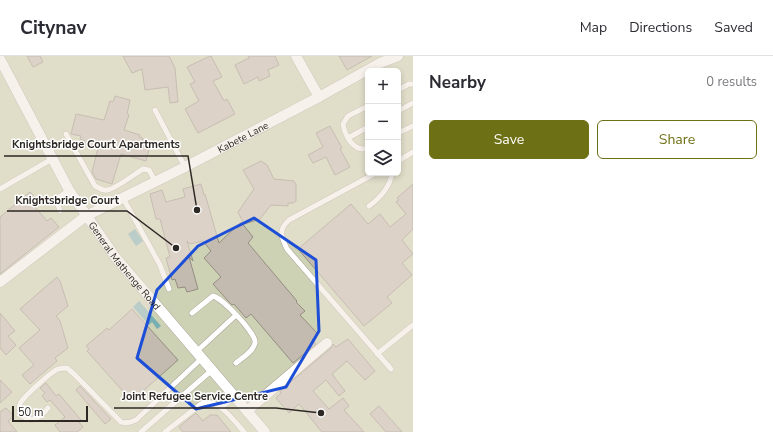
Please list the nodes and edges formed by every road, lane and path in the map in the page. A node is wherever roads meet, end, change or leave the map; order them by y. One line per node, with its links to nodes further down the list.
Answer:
1 (296, 56): 8 (street)
2 (395, 57): 4 (street, Kabete Lane)
3 (0, 59): 5 (street, General Mathenge Road)
4 (379, 60): 8 (street, Kabete Lane)
5 (3, 72): 20 (street, General Mathenge Road)
6 (413, 84): 7 (lane)
7 (401, 89)
8 (319, 97): 22 (street, Kabete Lane)
9 (413, 103): 11 (lane)
10 (365, 108): 17 (lane)
11 (401, 109)
12 (155, 110): 22 (lane)
13 (413, 126): 15 (lane)
14 (365, 129): 17 (lane)
15 (401, 132)
16 (66, 134): 25 (lane)
17 (348, 138): 18 (lane)
18 (365, 150)
19 (413, 152): 21 (lane)
20 (52, 159): 26 (lane); 27 (street, General Mathenge Road)
21 (401, 159)
22 (185, 167): 25 (street, Kabete Lane)
23 (370, 176): 38 (lane)
24 (392, 176): 29 (lane)
25 (156, 181): 28 (street, Kabete Lane)
26 (0, 189)
27 (69, 190): 30 (lane); 31 (street, General Mathenge Road)
28 (123, 198): 31 (street, Kabete Lane); 33 (lane)
29 (369, 206)
30 (60, 211)
31 (86, 216): 32 (street, Kabete Lane); 39 (street, General Mathenge Road)
32 (0, 282)
33 (168, 289)
34 (192, 313): 35 (lane)
35 (236, 315): 39 (lane); 40 (lane)
36 (413, 325): 38 (lane)
37 (327, 343): 46 (street)
38 (376, 354): 41 (lane)
39 (199, 355): 42 (street, General Mathenge Road); 45 (lane)
40 (236, 363)
41 (391, 369)
42 (212, 370): 43 (street, General Mathenge Road); 47 (lane)
43 (235, 396): 44 (lane); 46 (street, General Mathenge Road)
44 (222, 407): 48 (lane); 49 (lane)
45 (48, 408)
46 (247, 411): 50 (street, General Mathenge Road)
47 (141, 432)
48 (165, 432)
49 (244, 432)
50 (265, 432)

